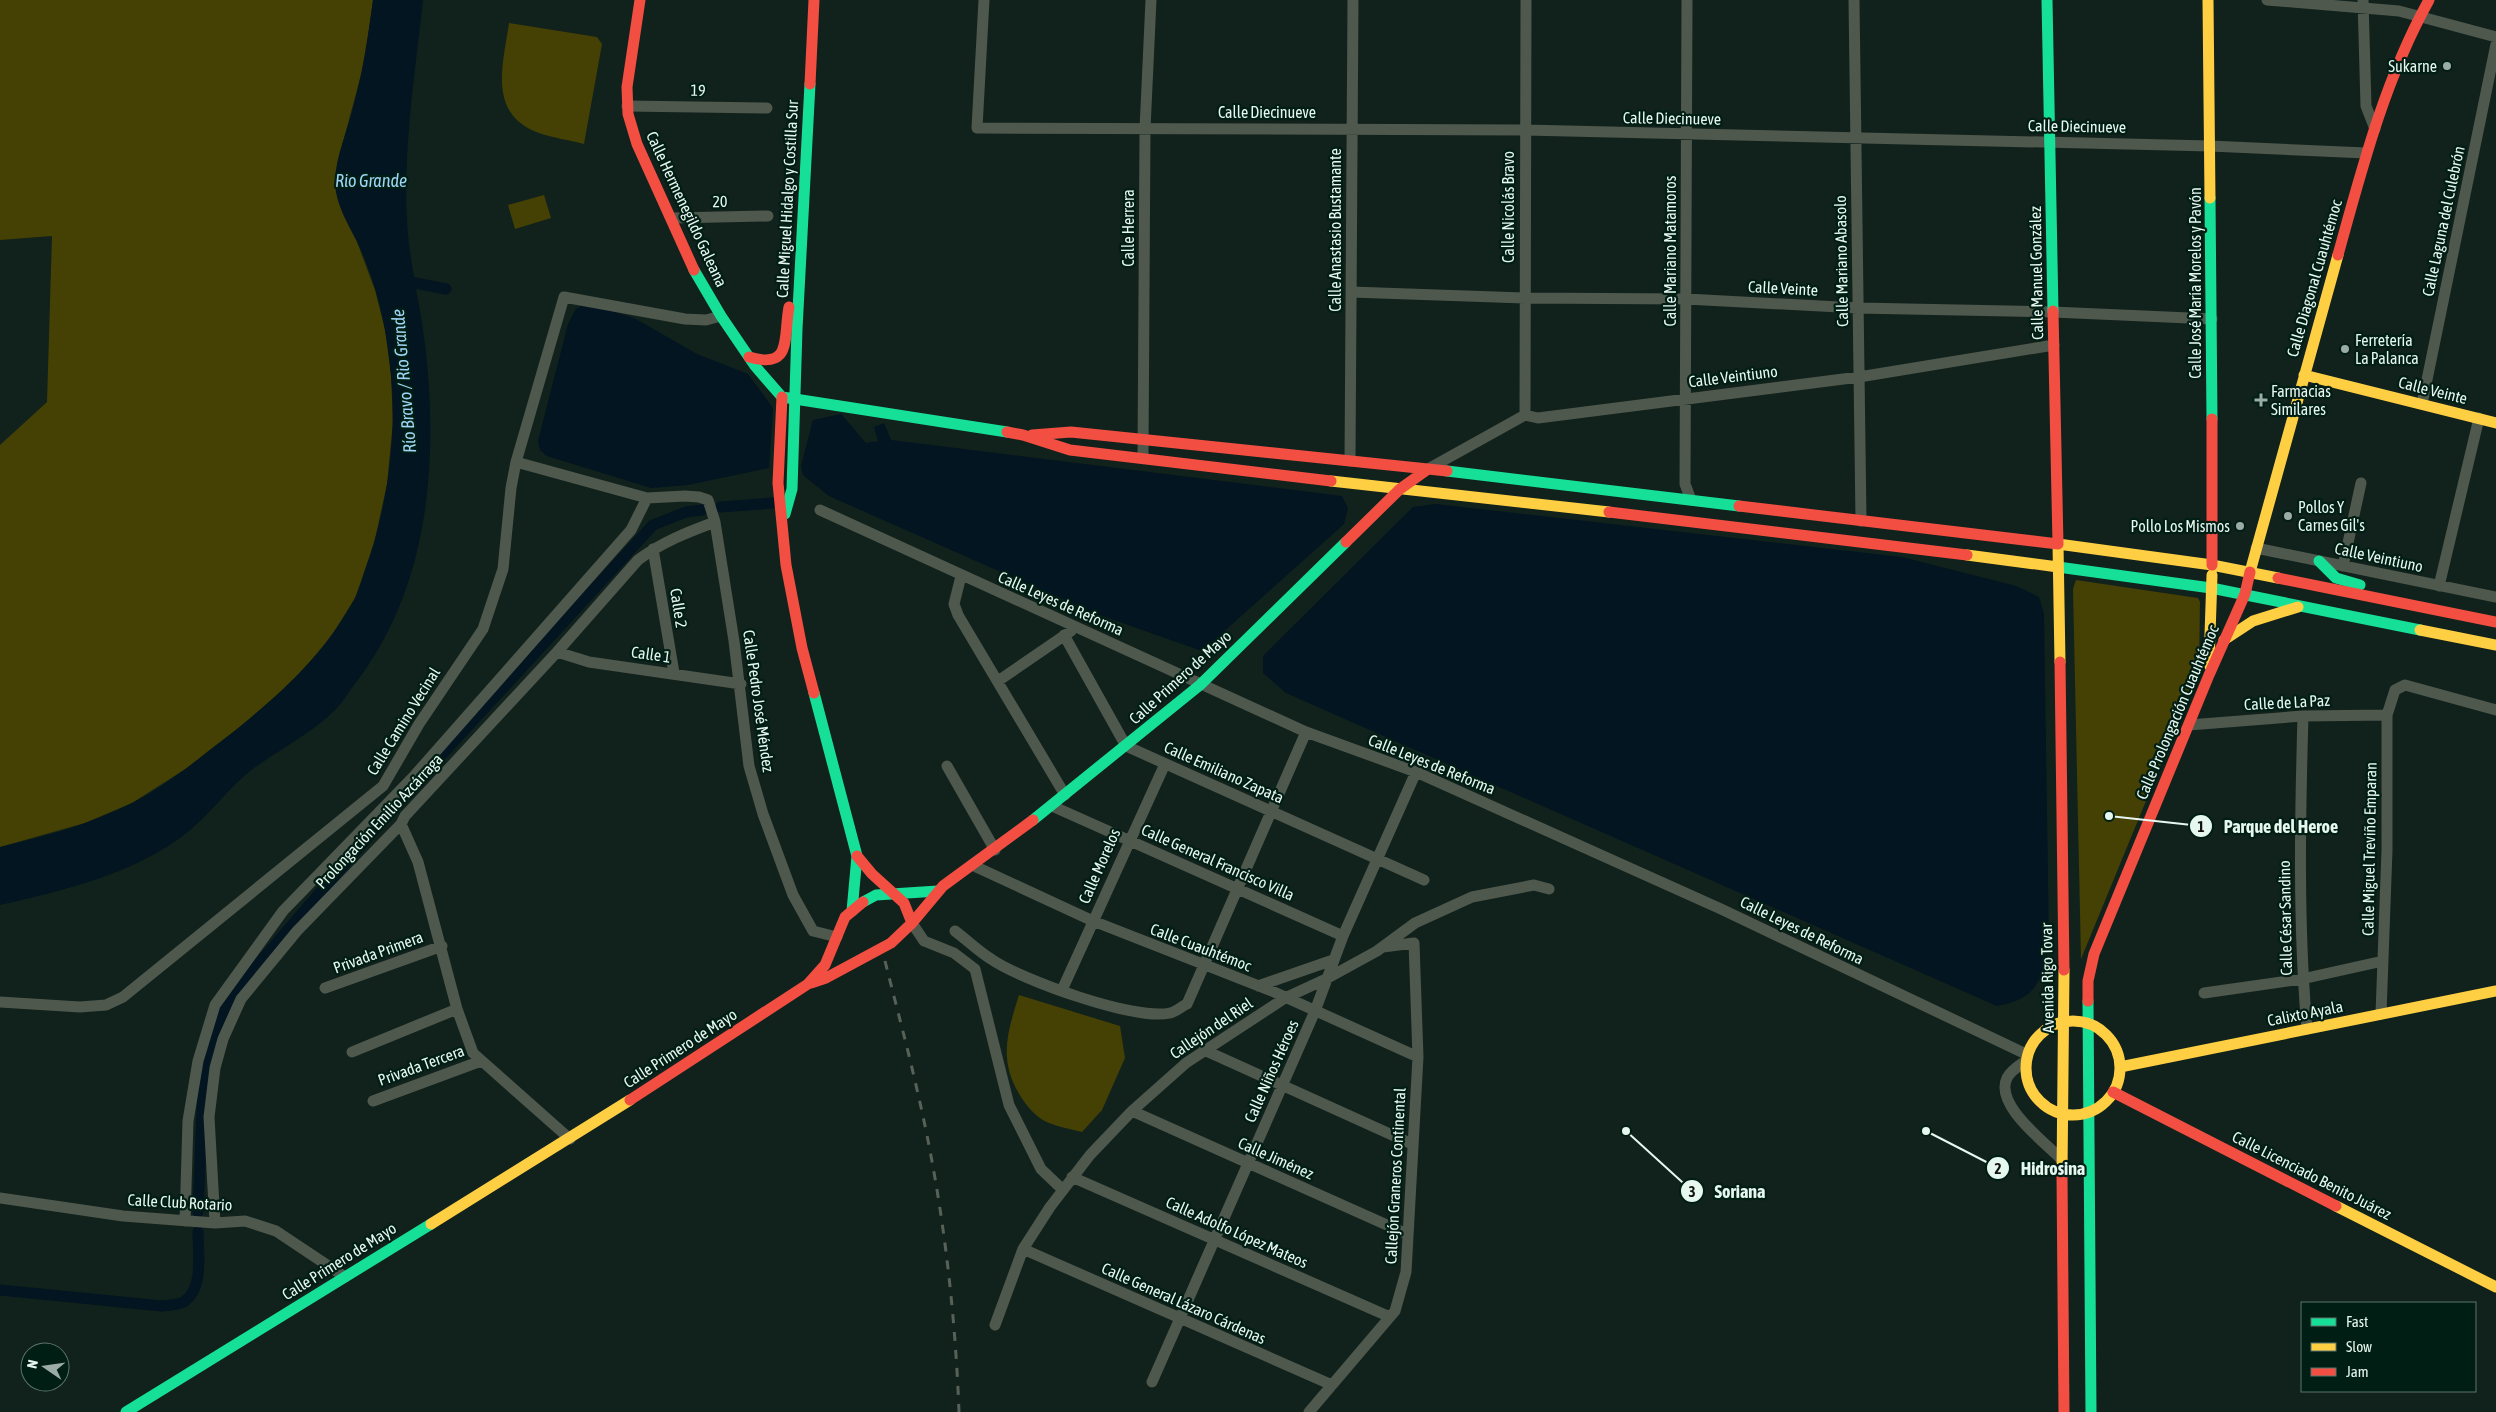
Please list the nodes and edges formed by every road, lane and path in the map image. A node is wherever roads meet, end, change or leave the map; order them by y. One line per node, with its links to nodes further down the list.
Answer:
1 (640, 0): 17 (main road, Calle Hermenegildo Galeana)
2 (814, 0): 30 (main road, Calle Miguel Hidalgo y Costilla Sur)
3 (984, 0): 20 (street, Calle Diecinueve)
4 (1150, 0): 20 (street, Calle Herrera)
5 (1353, 0): 19 (street, Calle Anastasio Bustamante)
6 (1526, 0): 22 (street, Calle Nicolás Bravo)
7 (1687, 0): 23 (street, Calle Mariano Matamoros)
8 (1854, 0): 24 (street, Calle Mariano Abasolo)
9 (2047, 0): 25 (main road, Calle Manuel González)
10 (2208, 0): 26 (main road, Calle José María Morelos y Pavón)
11 (2267, 0): 13 (street)
12 (2428, 0): 14 (main road, Calle Diagonal Cuauhtémoc)
13 (2363, 4): 14 (street); 21 (street)
14 (2419, 16): 15 (street); 21 (main road, Calle Diagonal Cuauhtémoc)
15 (2496, 37)
16 (2496, 44): 45 (street, Calle Laguna del Culebrón)
17 (627, 106): 18 (street, 19); 29 (main road, Calle Hermenegildo Galeana)
18 (767, 108)
19 (1352, 128): 20 (street, Calle Diecinueve); 22 (street, Calle Diecinueve); 31 (street, Calle Anastasio Bustamante)
20 (1145, 129): 50 (street, Calle Herrera)
21 (2374, 129): 27 (main road, Calle Diagonal Cuauhtémoc)
22 (1525, 130): 23 (street, Calle Diecinueve); 32 (street, Calle Nicolás Bravo)
23 (1687, 134): 24 (street, Calle Diecinueve); 33 (street, Calle Mariano Matamoros)
24 (1855, 138): 25 (street, Calle Diecinueve); 34 (street, Calle Mariano Abasolo)
25 (2050, 142): 26 (street, Calle Diecinueve); 35 (main road, Calle Manuel González)
26 (2210, 146): 27 (street, Calle Diecinueve); 37 (main road, Calle José María Morelos y Pavón)
27 (2366, 153): 40 (main road, Calle Diagonal Cuauhtémoc)
28 (768, 216): 29 (street, 20)
29 (672, 218): 36 (main road, Calle Hermenegildo Galeana)
30 (800, 266): 39 (main road); 44 (main road, Calle Miguel Hidalgo y Costilla Sur)
31 (1351, 292): 32 (street, Calle Veinte); 52 (street, Calle Anastasio Bustamante)
32 (1524, 298): 33 (street, Calle Veinte); 46 (street, Calle Nicolás Bravo)
33 (1686, 299): 34 (street, Calle Veinte); 43 (street, Calle Mariano Matamoros)
34 (1858, 308): 35 (street, Calle Veinte); 41 (street, Calle Mariano Abasolo)
35 (2053, 312): 37 (street, Calle Veinte); 38 (main road, Calle Manuel González)
36 (721, 316): 39 (main road, Calle Hermenegildo Galeana); 53 (street, Calle Camino Vecinal)
37 (2212, 319): 69 (main road, Calle José María Morelos y Pavón)
38 (2054, 345): 41 (street, Calle Veintiuno); 65 (main road, Calle Manuel González)
39 (748, 358): 42 (main road, Calle Hermenegildo Galeana)
40 (2304, 375): 45 (main road, Calle Veinte); 66 (main road, Calle Diagonal Cuauhtémoc)
41 (1859, 377): 43 (street, Calle Veintiuno); 63 (street, Calle Mariano Abasolo)
42 (782, 397): 44 (main road); 62 (main road)
43 (1686, 398): 46 (street, Calle Veintiuno); 59 (street, Calle Mariano Matamoros)
44 (796, 400): 49 (main road); 62 (main road, Calle Miguel Hidalgo y Costilla Sur)
45 (2422, 404): 47 (main road, Calle Veinte)
46 (1524, 415): 54 (street)
47 (2479, 418): 48 (main road, Calle Veinte); 74 (street)
48 (2496, 423)
49 (1023, 435): 50 (main road); 51 (main road)
50 (1143, 439): 51 (street, Calle Herrera); 52 (main road)
51 (1143, 457): 56 (main road)
52 (1350, 461): 54 (main road)
53 (516, 462): 58 (street); 137 (street, Calle Camino Vecinal)
54 (1428, 469): 57 (main road, Calle Primero de Mayo); 59 (main road)
55 (2361, 483): 70 (street)
56 (1364, 486): 57 (main road); 61 (main road)
57 (1400, 490): 61 (main road, Calle Primero de Mayo); 71 (main road)
58 (646, 498): 64 (street, Calle Pedro José Méndez); 163 (street)
59 (1691, 500): 63 (main road)
60 (820, 510): 73 (street, Calle Leyes de Reforma)
61 (1378, 512): 90 (main road, Calle Primero de Mayo)
62 (784, 517): 106 (main road)
63 (1861, 521): 65 (main road)
64 (715, 522): 67 (street, Prolongación Emilio Azcárraga); 89 (street, Calle Pedro José Méndez)
65 (2058, 544): 69 (main road); 71 (main road, Avenida Rigo Tovar)
66 (2256, 548): 68 (street, Calle Veintiuno); 72 (main road, Calle Diagonal Cuauhtémoc)
67 (653, 549): 85 (street, Prolongación Emilio Azcárraga); 86 (street, Calle 2)
68 (2319, 561): 70 (street, Calle Veintiuno); 78 (main road)
69 (2212, 565): 72 (main road); 75 (main road)
70 (2343, 566): 74 (street, Calle Veintiuno)
71 (2058, 567): 75 (main road); 141 (main road, Avenida Rigo Tovar)
72 (2250, 572): 76 (main road, Calle Prolongación Cuauhtémoc); 78 (main road)
73 (961, 576): 81 (street, Calle Leyes de Reforma); 88 (street)
74 (2439, 586): 77 (street, Calle Veintiuno)
75 (2211, 588): 76 (main road); 87 (main road)
76 (2245, 594): 79 (main road); 83 (main road, Calle Prolongación Cuauhtémoc)
77 (2496, 597)
78 (2400, 604): 80 (main road)
79 (2306, 606): 83 (main road); 84 (main road)
80 (2496, 622)
81 (1077, 628): 82 (street); 90 (street, Calle Leyes de Reforma)
82 (1064, 635): 88 (street); 96 (street)
83 (2224, 640): 87 (main road, Calle Prolongación Cuauhtémoc)
84 (2496, 645)
85 (557, 652): 86 (street, Calle 1); 103 (street, Prolongación Emilio Azcárraga)
86 (674, 673): 89 (street, Calle 1)
87 (2209, 675): 94 (main road, Calle Prolongación Cuauhtémoc)
88 (998, 681): 100 (street)
89 (741, 684): 119 (street, Calle Pedro José Méndez)
90 (1200, 685): 95 (street, Calle Leyes de Reforma); 96 (main road, Calle Primero de Mayo)
91 (2496, 710): 92 (street, Calle Miguel Treviño Emparan)
92 (2387, 715): 93 (street, Calle de La Paz); 125 (street, Calle Miguel Treviño Emparan)
93 (2303, 716): 94 (street, Calle de La Paz); 128 (street, Calle César Sandino)
94 (2189, 725): 142 (main road, Calle Prolongación Cuauhtémoc)
95 (1306, 732): 99 (street, Calle Leyes de Reforma); 102 (street)
96 (1126, 746): 97 (street, Calle Emiliano Zapata); 100 (main road, Calle Primero de Mayo)
97 (1165, 764): 102 (street, Calle Emiliano Zapata); 104 (street, Calle Morelos)
98 (947, 766): 105 (street)
99 (1416, 772): 107 (street, Calle Niños Héroes); 147 (street, Calle Leyes de Reforma)
100 (1065, 795): 101 (main road, Calle Primero de Mayo)
101 (1052, 806): 104 (street, Calle General Francisco Villa); 105 (main road, Calle Primero de Mayo)
102 (1271, 811): 107 (street, Calle Emiliano Zapata); 110 (street)
103 (401, 824): 120 (street); 164 (street, Prolongación Emilio Azcárraga)
104 (1128, 840): 110 (street, Calle General Francisco Villa); 115 (street, Calle Morelos)
105 (995, 850): 108 (main road, Calle Primero de Mayo)
106 (858, 856): 113 (main road); 114 (main road)
107 (1378, 858): 109 (street, Calle Emiliano Zapata); 118 (street, Calle Niños Héroes)
108 (972, 865): 112 (main road, Calle Primero de Mayo); 115 (street, Calle Cuauhtémoc)
109 (1424, 880)
110 (1238, 888): 118 (street, Calle General Francisco Villa); 126 (street)
111 (1549, 889): 121 (street, Callejón del Riel)
112 (938, 891): 113 (main road, Calle Primero de Mayo); 116 (main road, Calle Primero de Mayo)
113 (896, 894): 114 (main road, Calle Primero de Mayo); 116 (main road)
114 (852, 911): 119 (main road, Calle Primero de Mayo)
115 (1092, 921): 126 (street, Calle Cuauhtémoc); 131 (street, Calle Morelos)
116 (912, 923): 122 (main road, Calle Primero de Mayo); 127 (street)
117 (955, 930): 123 (street)
118 (1343, 936): 124 (street, Calle Niños Héroes)
119 (837, 937): 122 (main road); 130 (main road, Calle Primero de Mayo)
120 (442, 946): 133 (street, Privada Primera); 138 (street)
121 (1381, 947): 129 (street, Callejón del Riel); 146 (street, Callejón Graneros Continental)
122 (854, 952): 130 (main road, Calle Primero de Mayo)
123 (992, 960): 127 (street); 131 (street)
124 (1333, 960): 129 (street, Calle Niños Héroes); 132 (street)
125 (2383, 961): 128 (street); 140 (street, Calle Miguel Treviño Emparan)
126 (1203, 966): 131 (street); 132 (street, Calle Cuauhtémoc)
127 (975, 969): 161 (street)
128 (2302, 978): 135 (street); 143 (street, Calle César Sandino)
129 (1326, 979): 136 (street, Callejón del Riel); 139 (street, Calle Niños Héroes)
130 (808, 984): 156 (main road, Calle Primero de Mayo)
131 (1064, 986)
132 (1258, 986): 136 (street, Calle Cuauhtémoc)
133 (325, 988)
134 (2496, 991): 140 (main road, Calixto Ayala)
135 (2204, 993)
136 (1286, 998): 139 (street, Calle Cuauhtémoc); 144 (street, Callejón del Riel)
137 (0, 1002)
138 (457, 1009): 145 (street); 148 (street)
139 (1315, 1010): 146 (street, Calle Cuauhtémoc); 150 (street, Calle Niños Héroes)
140 (2381, 1014): 143 (main road, Calixto Ayala)
141 (2065, 1022): 142 (main road); 147 (main road); 155 (main road, Avenida Rigo Tovar)
142 (2088, 1024): 149 (main road); 154 (main road)
143 (2306, 1029): 149 (main road, Calixto Ayala)
144 (1204, 1050): 150 (street); 153 (street, Callejón del Riel)
145 (352, 1052)
146 (1418, 1057): 157 (street, Callejón Graneros Continental)
147 (2028, 1057): 155 (main road); 159 (street)
148 (481, 1061): 152 (street, Privada Tercera); 156 (street)
149 (2120, 1067): 151 (main road)
150 (1282, 1085): 157 (street); 158 (street, Calle Niños Héroes)
151 (2114, 1092): 154 (main road); 171 (main road, Calle Licenciado Benito Juárez)
152 (373, 1101)
153 (1132, 1111): 158 (street, Calle Jiménez); 160 (street, Callejón del Riel)
154 (2088, 1113): 155 (main road); 172 (main road)
155 (2062, 1114): 159 (main road, Avenida Rigo Tovar)
156 (570, 1139): 169 (main road, Calle Primero de Mayo)
157 (1412, 1144): 165 (street, Callejón Graneros Continental)
158 (1248, 1163): 165 (street, Calle Jiménez); 167 (street, Calle Niños Héroes)
159 (2062, 1166): 166 (main road); 180 (main road, Avenida Rigo Tovar)
160 (1072, 1177): 161 (street, Callejón del Riel); 167 (street, Calle Adolfo López Mateos)
161 (1062, 1190): 168 (street, Callejón del Riel)
162 (0, 1198): 163 (street, Calle Club Rotario)
163 (185, 1221): 164 (street, Calle Club Rotario)
164 (215, 1223): 169 (street, Calle Club Rotario)
165 (1407, 1234): 173 (street, Callejón Graneros Continental)
166 (2078, 1240)
167 (1214, 1241): 173 (street, Calle Adolfo López Mateos); 174 (street, Calle Niños Héroes)
168 (1023, 1249): 174 (street, Calle General Lázaro Cárdenas); 175 (street, Callejón del Riel)
169 (344, 1277): 178 (main road, Calle Primero de Mayo)
170 (2077, 1280): 172 (main road)
171 (2496, 1287)
172 (2092, 1309): 181 (main road)
173 (1390, 1316): 177 (street, Callejón Graneros Continental)
174 (1180, 1319): 176 (street, Calle Niños Héroes); 177 (street, Calle General Lázaro Cárdenas)
175 (996, 1325)
176 (1152, 1382)
177 (1332, 1385): 179 (street, Callejón Graneros Continental)
178 (126, 1412)
179 (1309, 1412)
180 (2064, 1412)
181 (2091, 1412)

